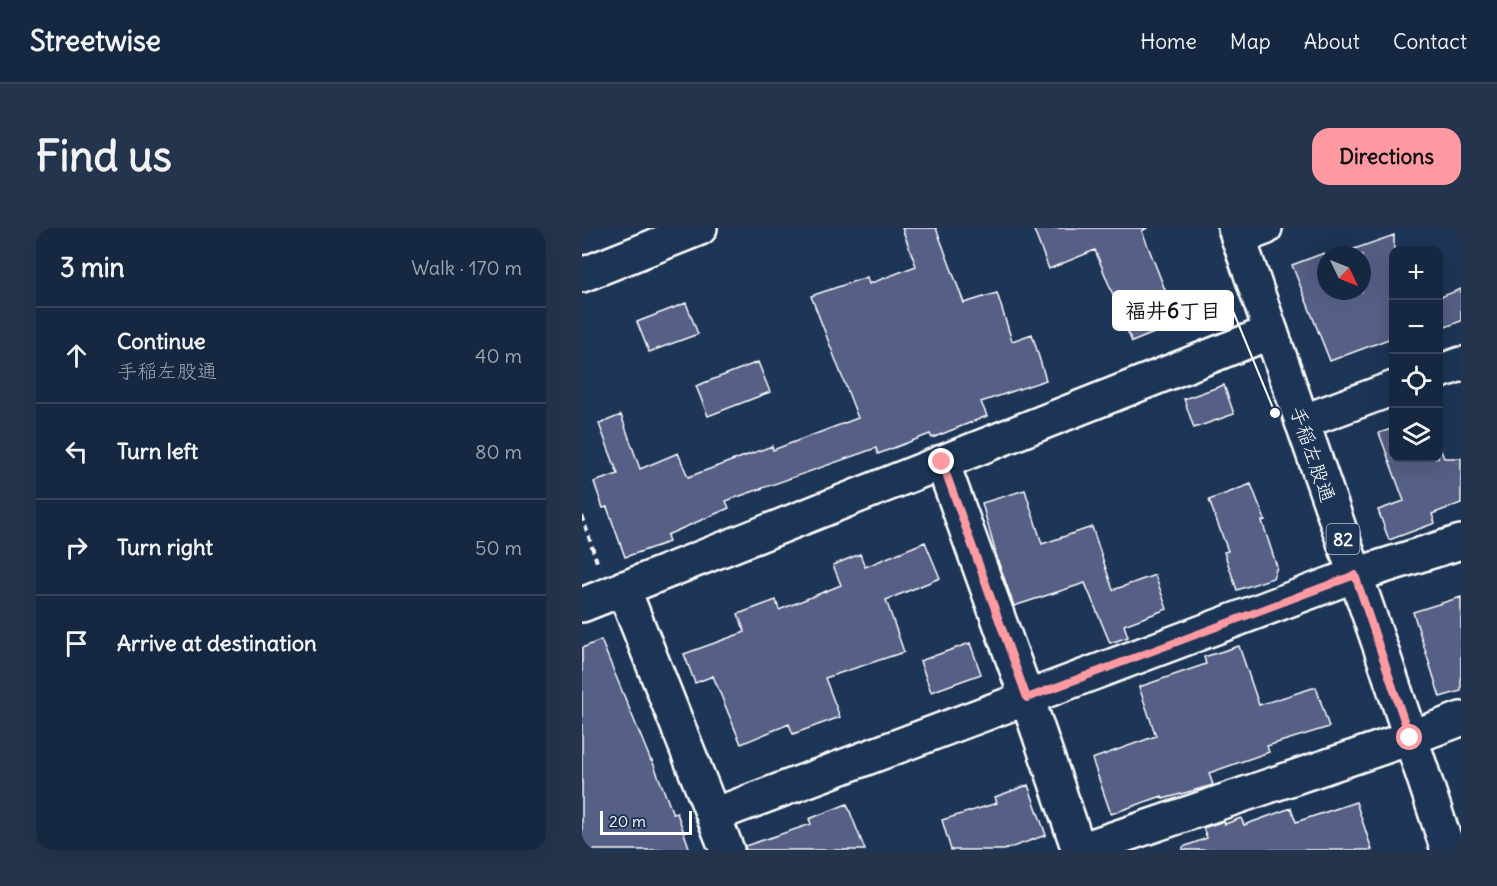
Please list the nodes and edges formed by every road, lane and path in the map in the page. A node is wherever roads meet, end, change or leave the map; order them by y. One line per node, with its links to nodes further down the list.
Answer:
1 (700, 228): 3 (street)
2 (1246, 231): 4 (street, 手稲左股通 / 82)
3 (582, 275)
4 (1271, 332): 8 (street, 手稲左股通 / 82); 9 (street)
5 (1461, 364): 6 (street)
6 (1443, 370)
7 (1389, 390): 8 (street)
8 (1302, 422): 12 (street, 手稲左股通 / 82)
9 (942, 462): 13 (street); 14 (street)
10 (582, 516): 13 (path)
11 (1461, 542): 12 (street)
12 (1355, 575): 14 (street); 16 (street, 手稲左股通 / 82)
13 (604, 596): 17 (street)
14 (1027, 698): 17 (street); 19 (street)
15 (1461, 718): 16 (street)
16 (1410, 738): 19 (street); 20 (street, 手稲左股通 / 82)
17 (714, 815): 18 (street)
18 (728, 850)
19 (1079, 850)
20 (1448, 850)

